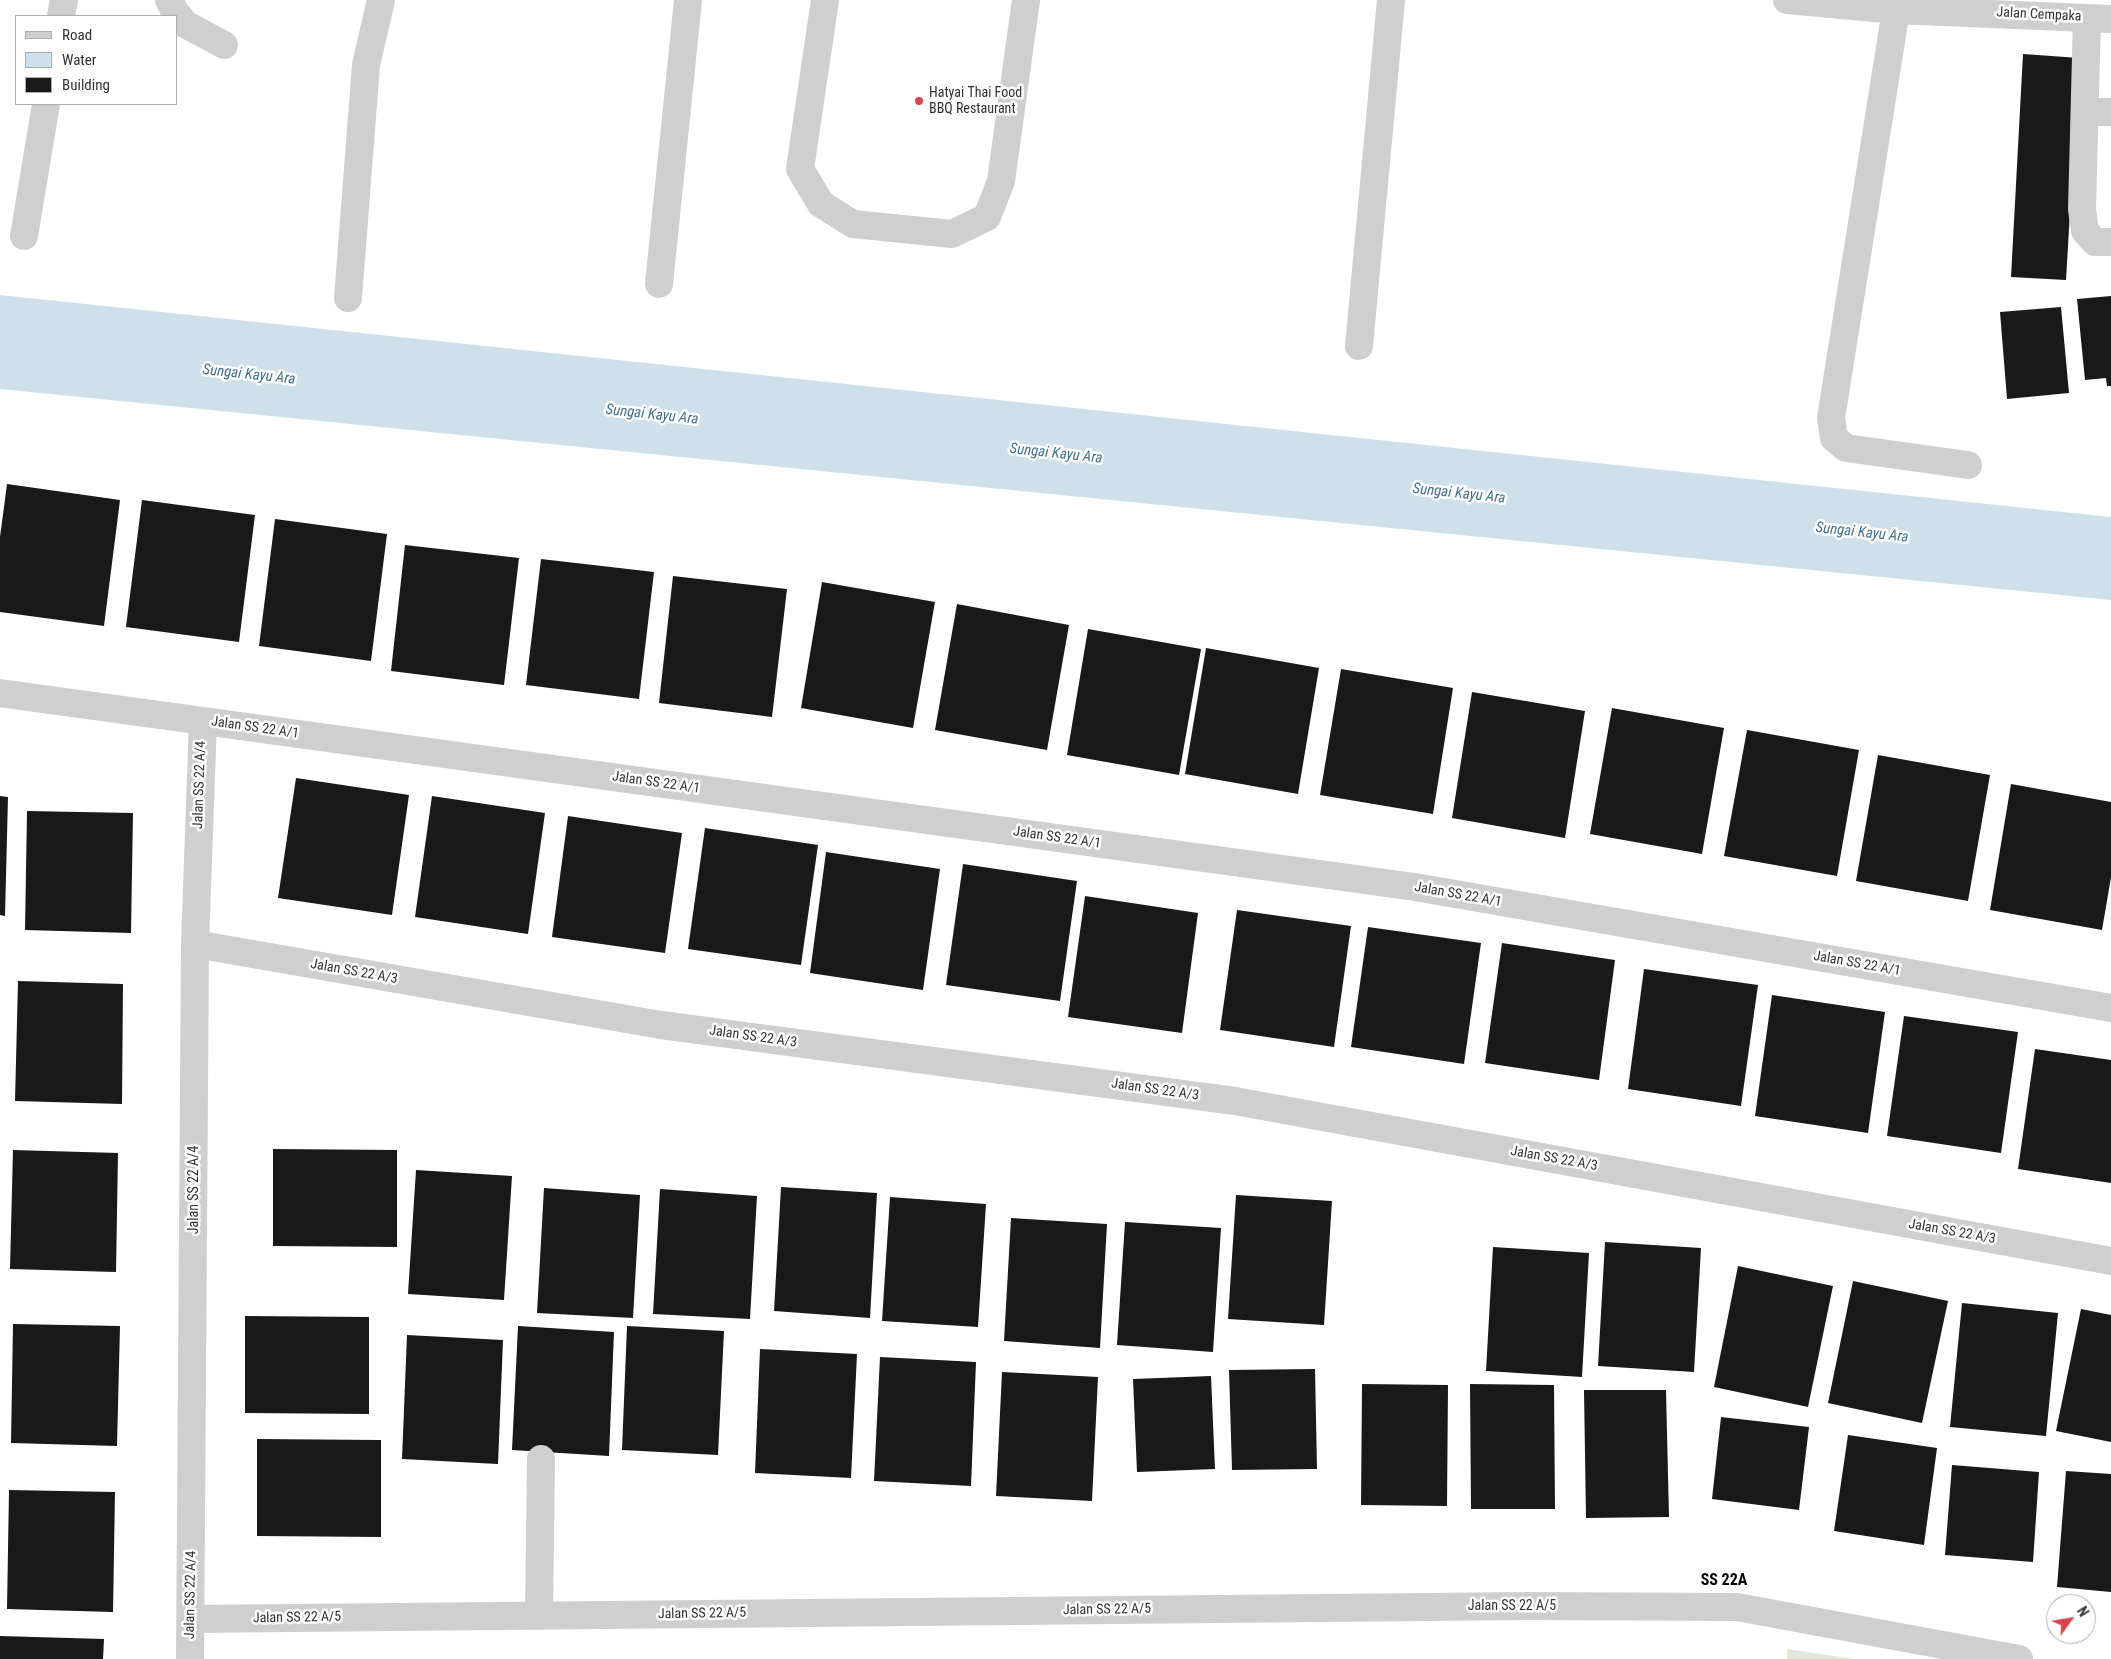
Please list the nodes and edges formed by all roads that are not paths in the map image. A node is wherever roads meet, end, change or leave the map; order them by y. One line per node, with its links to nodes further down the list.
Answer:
1 (64, 0): 11 (street)
2 (169, 0): 12 (street)
3 (381, 0): 21 (street)
4 (688, 0): 20 (street)
5 (825, 0): 6 (street)
6 (1026, 0)
7 (1392, 0): 22 (street)
8 (1787, 0): 10 (street, Jalan Cempaka)
9 (1964, 6): 10 (street, Jalan Cempaka); 14 (street, Jalan Cempaka)
10 (1896, 10): 23 (street)
11 (61, 15)
12 (178, 15)
13 (178, 16): 15 (street)
14 (2099, 18): 17 (street)
15 (224, 45)
16 (46, 105): 18 (street)
17 (2098, 112): 19 (street)
18 (24, 236)
19 (2111, 242)
20 (659, 284)
21 (348, 298)
22 (1359, 346)
23 (1968, 466)
24 (0, 693): 25 (street, Jalan SS 22 A/1)
25 (203, 720): 26 (street, Jalan SS 22 A/4); 27 (street, Jalan SS 22 A/1)
26 (195, 944): 28 (street, Jalan SS 22 A/3); 31 (street, Jalan SS 22 A/4)
27 (2111, 1008)
28 (2111, 1262)
29 (541, 1459): 30 (street)
30 (538, 1616): 31 (street, Jalan SS 22 A/5); 33 (street, Jalan SS 22 A/5)
31 (191, 1619): 32 (street, Jalan SS 22 A/4)
32 (190, 1659)
33 (2019, 1659)

